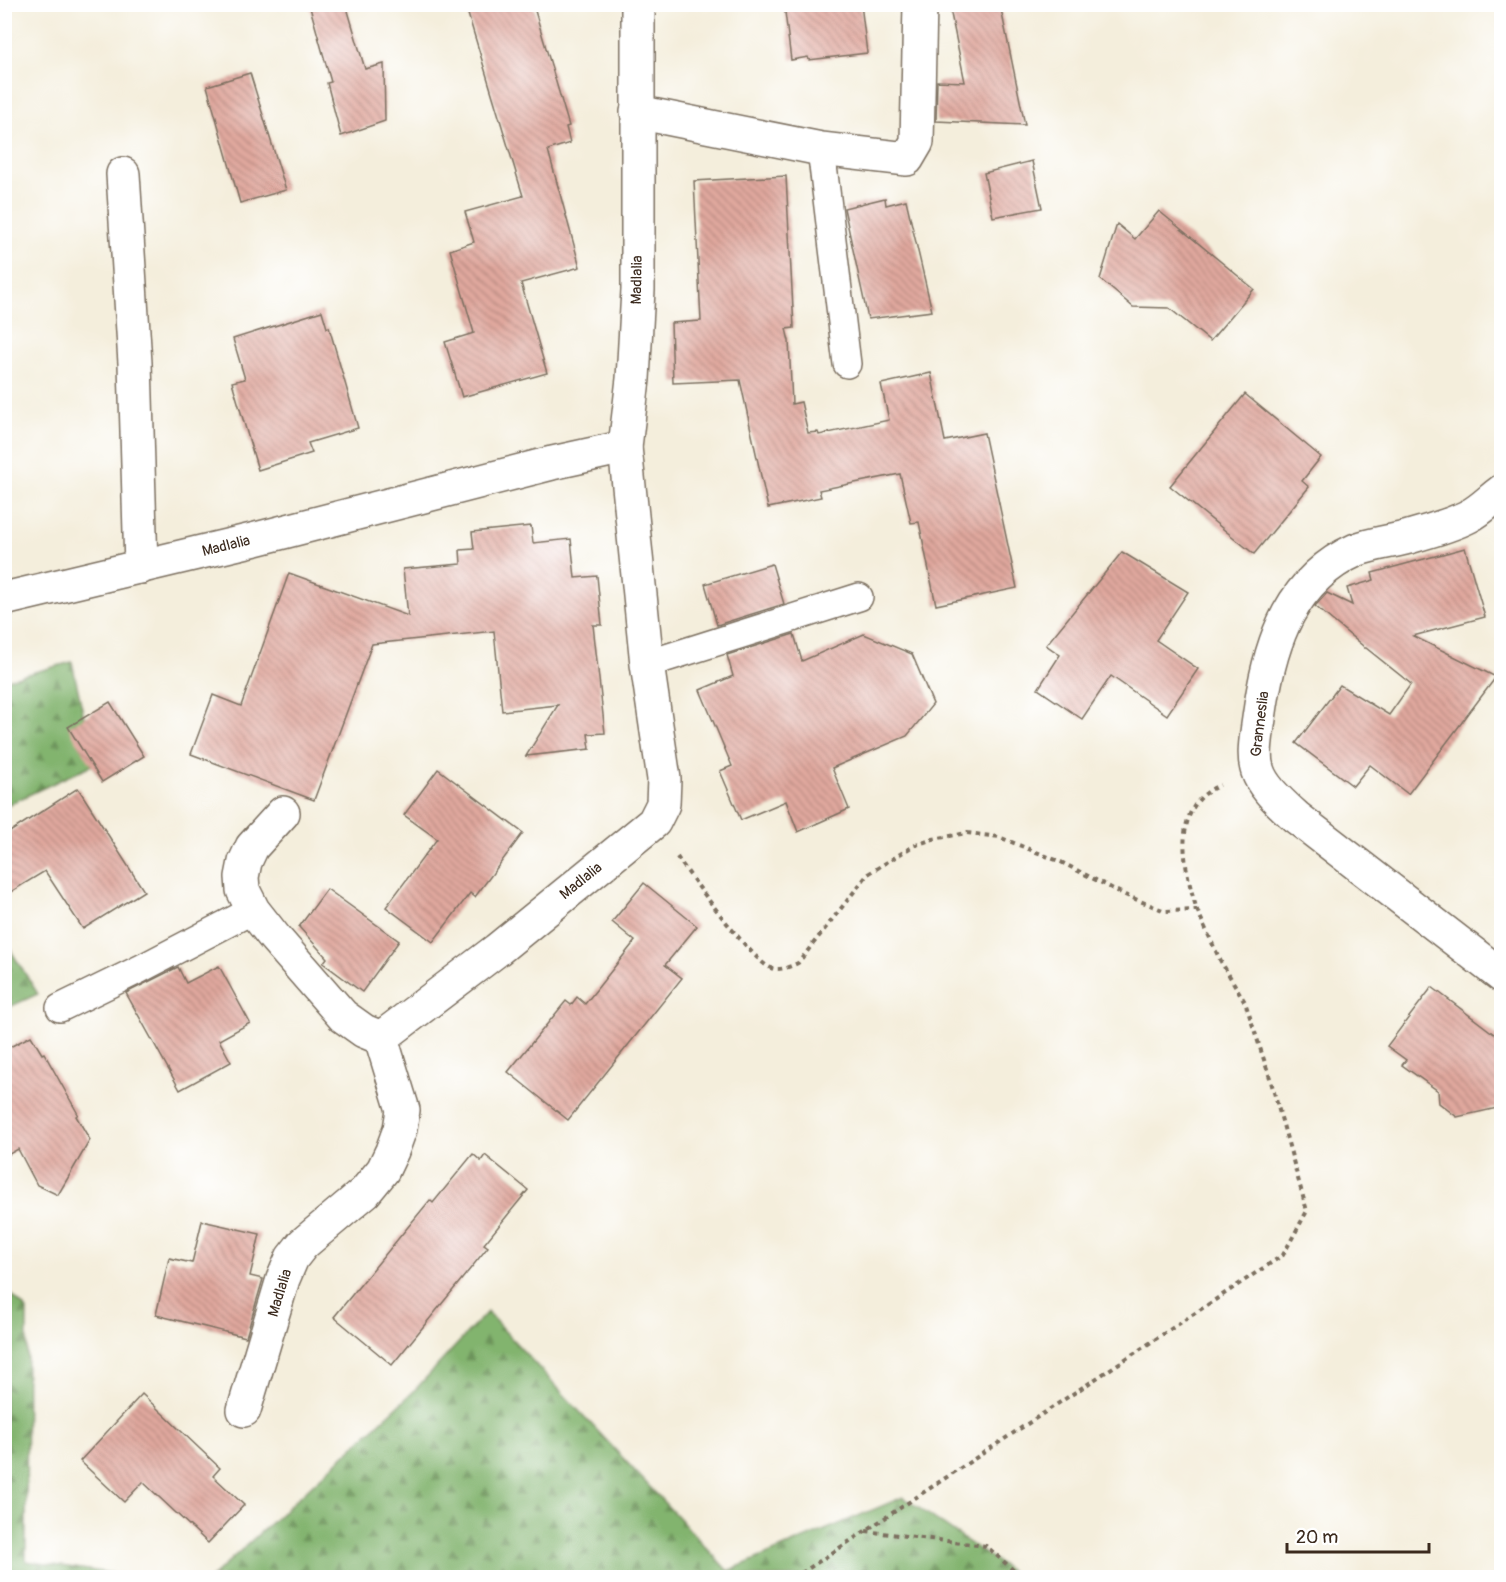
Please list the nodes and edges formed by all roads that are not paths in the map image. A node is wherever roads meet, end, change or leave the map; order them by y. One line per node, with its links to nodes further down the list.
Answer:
1 (638, 4): 3 (street, Madlalia)
2 (920, 4): 4 (street)
3 (637, 112): 4 (street); 7 (street, Madlalia)
4 (821, 149): 6 (lane)
5 (123, 174): 9 (street)
6 (847, 364)
7 (625, 447): 9 (street, Madlalia); 12 (street, Madlalia)
8 (1502, 490): 15 (street, Granneslia)
9 (141, 567): 11 (street, Madlalia)
10 (859, 597): 12 (lane)
11 (4, 599)
12 (647, 664): 17 (street, Madlalia)
13 (283, 813): 14 (street)
14 (253, 910): 16 (lane); 17 (street)
15 (1502, 976)
16 (60, 1008)
17 (381, 1038): 18 (street, Madlalia)
18 (244, 1410)

